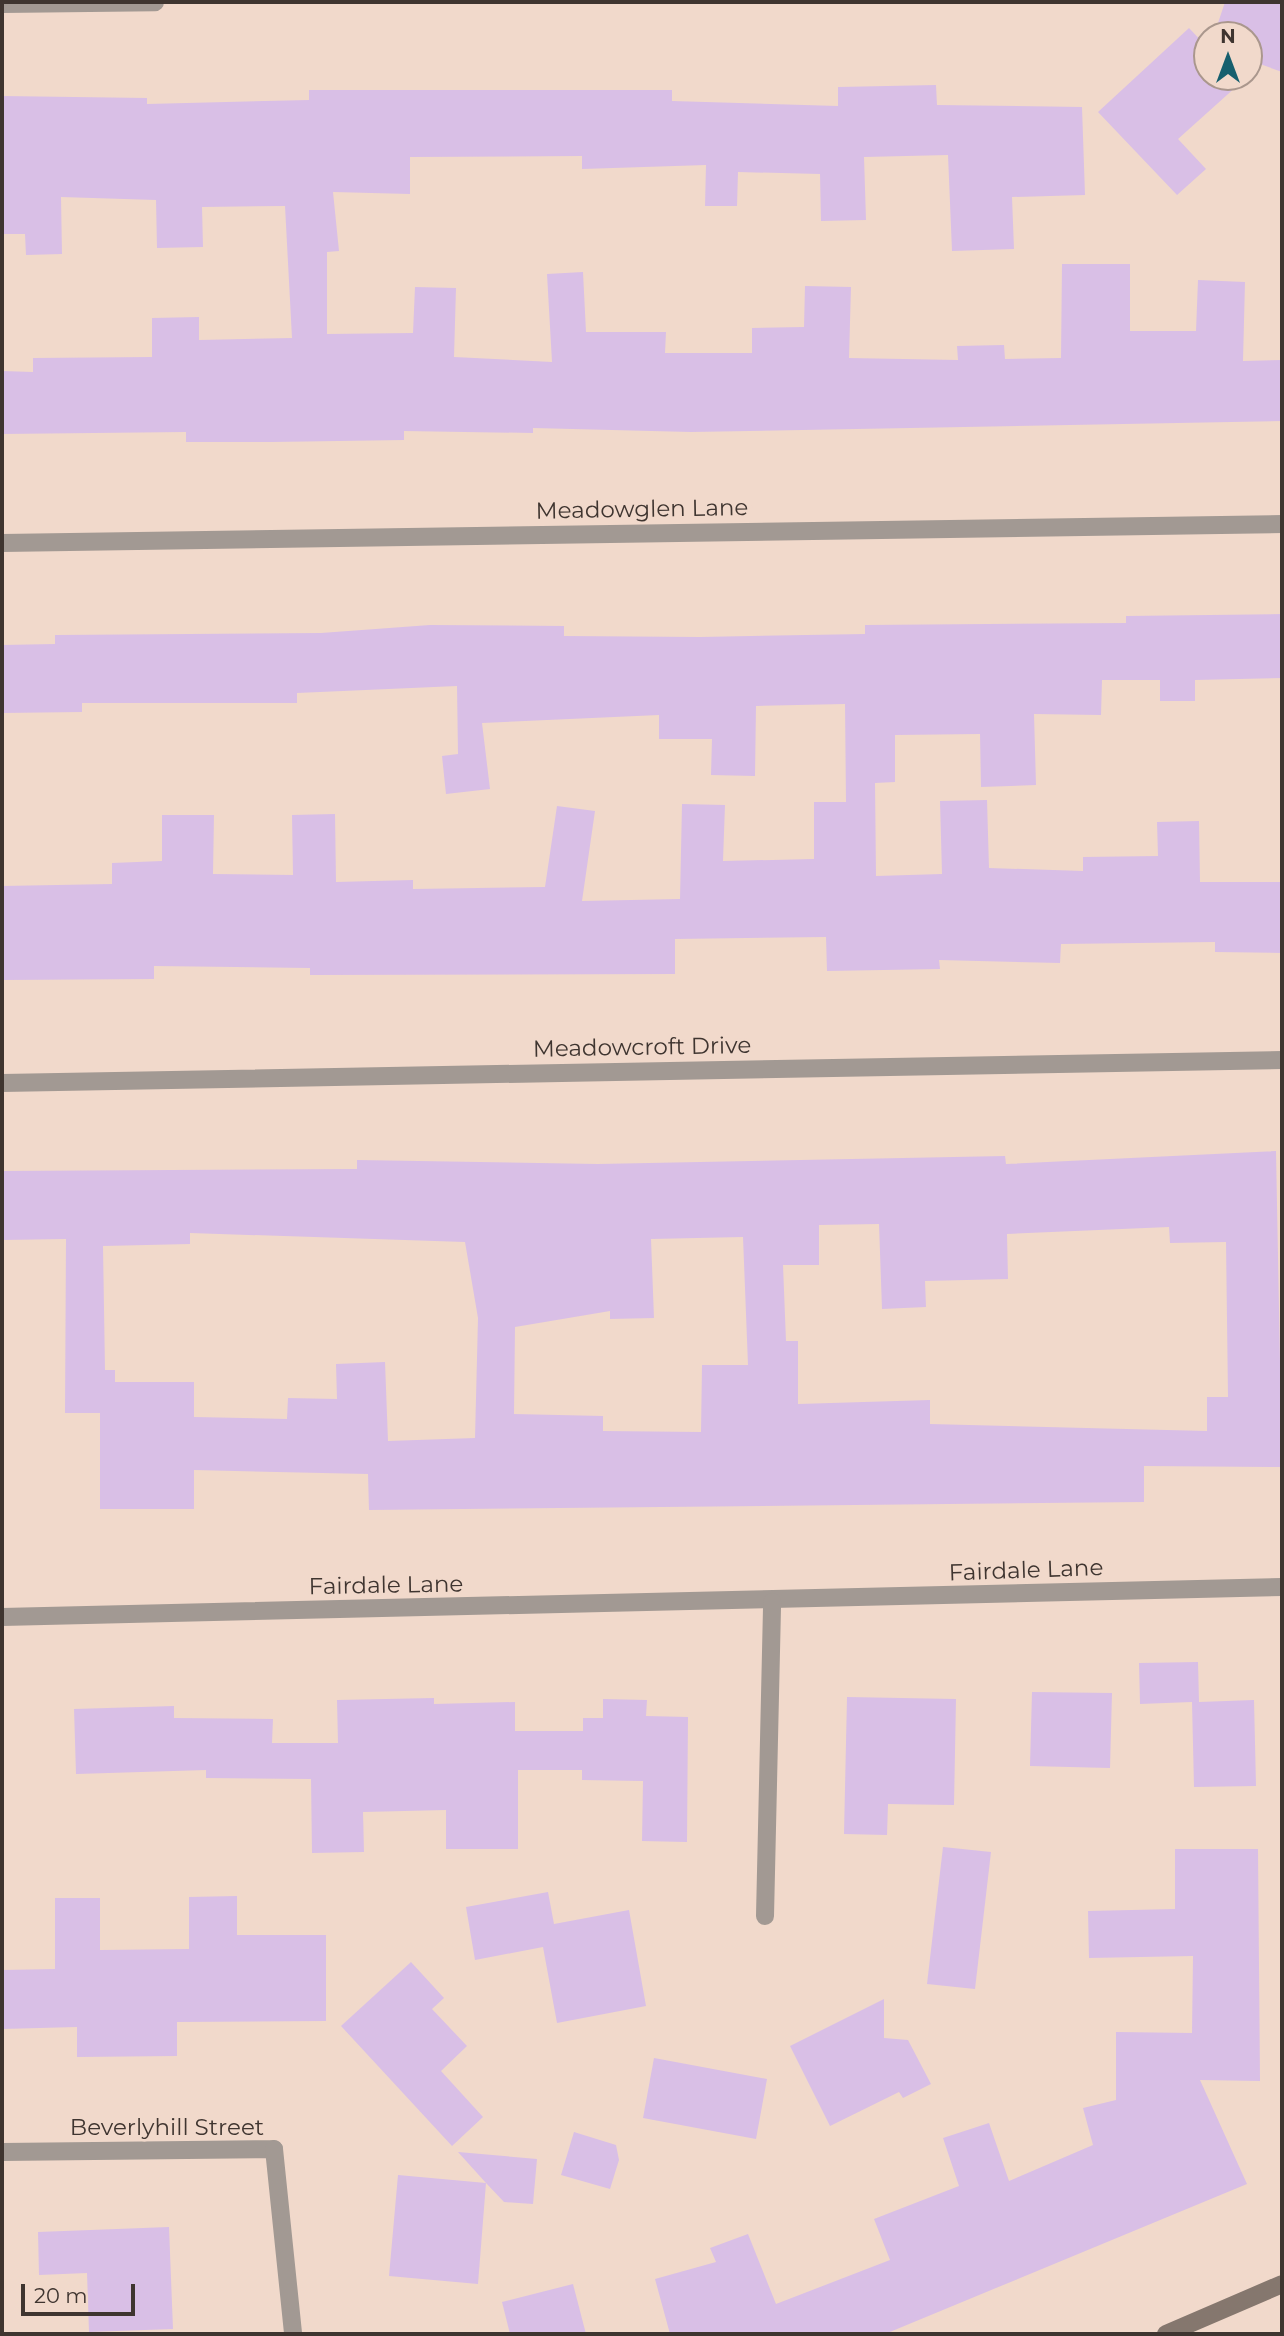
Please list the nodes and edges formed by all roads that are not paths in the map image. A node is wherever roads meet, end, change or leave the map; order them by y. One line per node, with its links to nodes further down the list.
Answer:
1 (155, 2): 2 (street)
2 (2, 4)
3 (1282, 524): 4 (street, Meadowglen Lane)
4 (2, 543)
5 (1282, 1060): 6 (street, Meadowcroft Drive)
6 (2, 1083)
7 (1282, 1587): 8 (street, Fairdale Lane)
8 (772, 1602): 9 (street, Fairdale Lane); 10 (street)
9 (2, 1617)
10 (765, 1916)
11 (2, 2152): 13 (street, Beverlyhill Street)
12 (1282, 2284): 14 (main road)
13 (293, 2334)
14 (1167, 2334)

